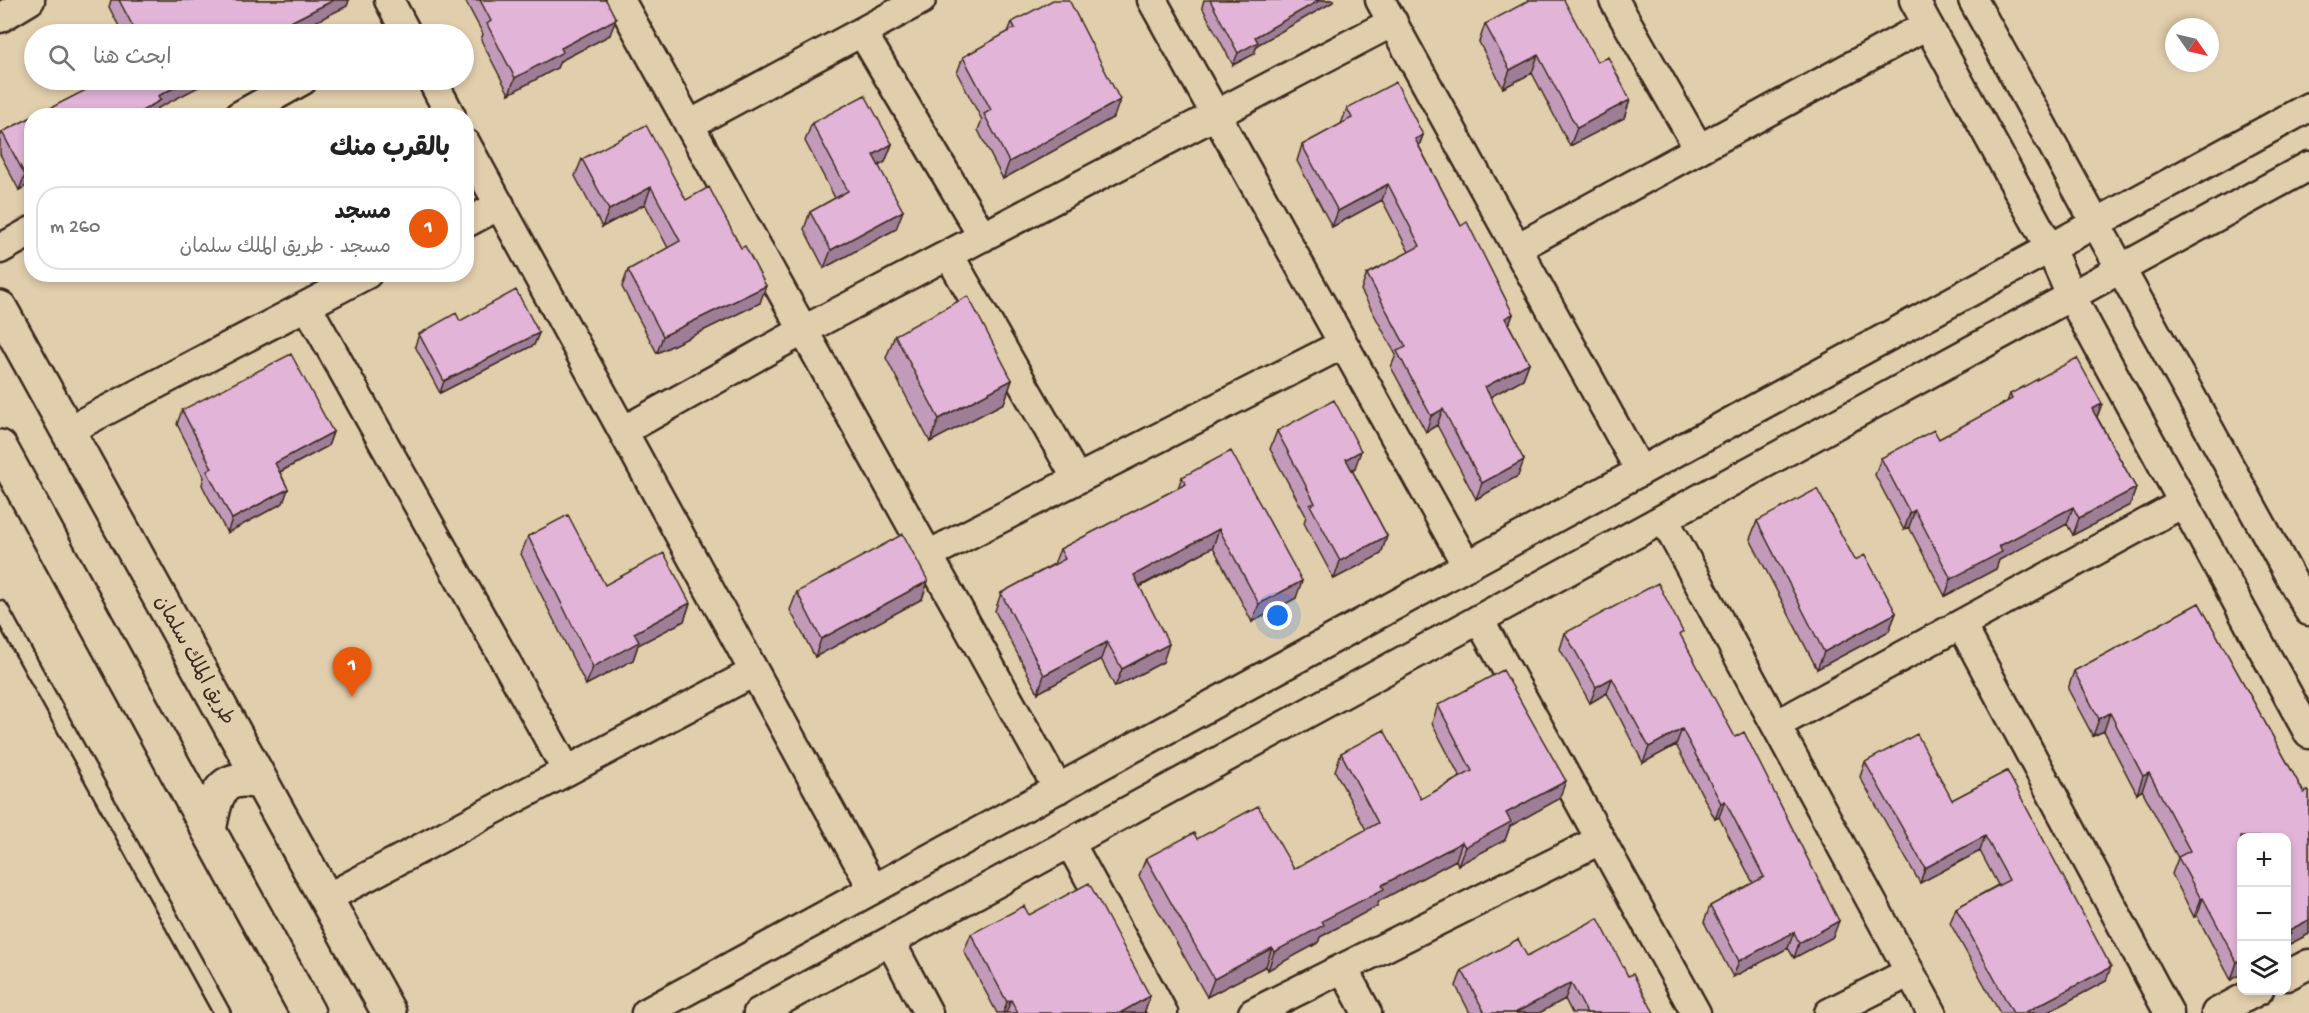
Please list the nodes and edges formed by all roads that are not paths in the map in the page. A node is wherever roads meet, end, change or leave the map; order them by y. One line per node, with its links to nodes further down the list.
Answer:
1 (30, 0): 9 (street)
2 (620, 0): 18 (street)
3 (921, 0): 11 (street)
4 (1152, 0): 17 (street)
5 (1614, 0): 19 (street)
6 (1914, 0): 10 (street)
7 (1973, 0): 24 (street)
8 (1386, 11): 17 (street); 27 (street)
9 (0, 18)
10 (1927, 25): 19 (street); 28 (street)
11 (862, 32): 18 (street); 26 (street)
12 (285, 90): 15 (street)
13 (437, 90): 16 (street)
14 (2309, 107): 24 (street)
15 (253, 108)
16 (447, 108)
17 (1217, 116): 26 (street); 37 (street)
18 (689, 125): 36 (street)
19 (1699, 149): 27 (street)
20 (474, 158): 22 (street)
21 (2309, 166): 31 (street)
22 (500, 205): 23 (street); 39 (street)
23 (474, 219)
24 (2095, 223): 28 (street); 31 (street)
25 (24, 236): 29 (street)
26 (983, 237): 30 (street)
27 (1517, 248): 41 (street)
28 (2050, 248): 33 (street); 41 (street)
29 (0, 249)
30 (949, 255): 36 (street); 42 (street)
31 (2121, 269): 33 (street); 48 (street)
32 (352, 282): 34 (street)
33 (2071, 296): 43 (street); 44 (street)
34 (307, 306): 38 (street); 54 (street)
35 (0, 308): 38 (main road, طريق الملك سلمان)
36 (804, 330): 39 (street); 45 (street)
37 (1343, 344): 42 (street); 46 (street)
38 (67, 431): 55 (main road, طريق الملك سلمان)
39 (623, 431): 51 (street)
40 (0, 447): 57 (main road)
41 (1640, 471): 46 (street)
42 (1077, 479): 45 (street)
43 (2183, 503): 50 (street); 53 (street)
44 (1664, 519): 49 (street); 52 (street)
45 (928, 555): 56 (street)
46 (1467, 566): 56 (street)
47 (0, 609): 68 (lane)
48 (2309, 611)
49 (1479, 619): 58 (street); 59 (street)
50 (1961, 624): 52 (street); 80 (street)
51 (754, 672): 54 (street); 60 (street)
52 (1776, 725): 65 (street)
53 (2309, 734)
54 (567, 771): 61 (street)
55 (260, 782): 57 (main road); 61 (main road, طريق الملك سلمان)
56 (1058, 789): 60 (street)
57 (208, 831): 69 (main road)
58 (1600, 840): 64 (street); 77 (street)
59 (1070, 843): 62 (street); 74 (street)
60 (873, 889): 71 (street)
61 (325, 899): 70 (main road, طريق الملك سلمان)
62 (890, 941): 72 (street); 73 (street)
63 (2309, 964): 66 (street)
64 (1343, 968): 75 (street); 76 (street)
65 (1910, 972): 78 (street); 79 (street)
66 (2291, 973)
67 (2250, 995): 81 (street)
68 (222, 1013)
69 (308, 1013)
70 (389, 1013)
71 (646, 1013)
72 (758, 1013)
73 (928, 1013)
74 (1163, 1013)
75 (1253, 1013)
76 (1367, 1013)
77 (1696, 1013)
78 (1829, 1013)
79 (1932, 1013)
80 (2169, 1013)
81 (2216, 1013)

